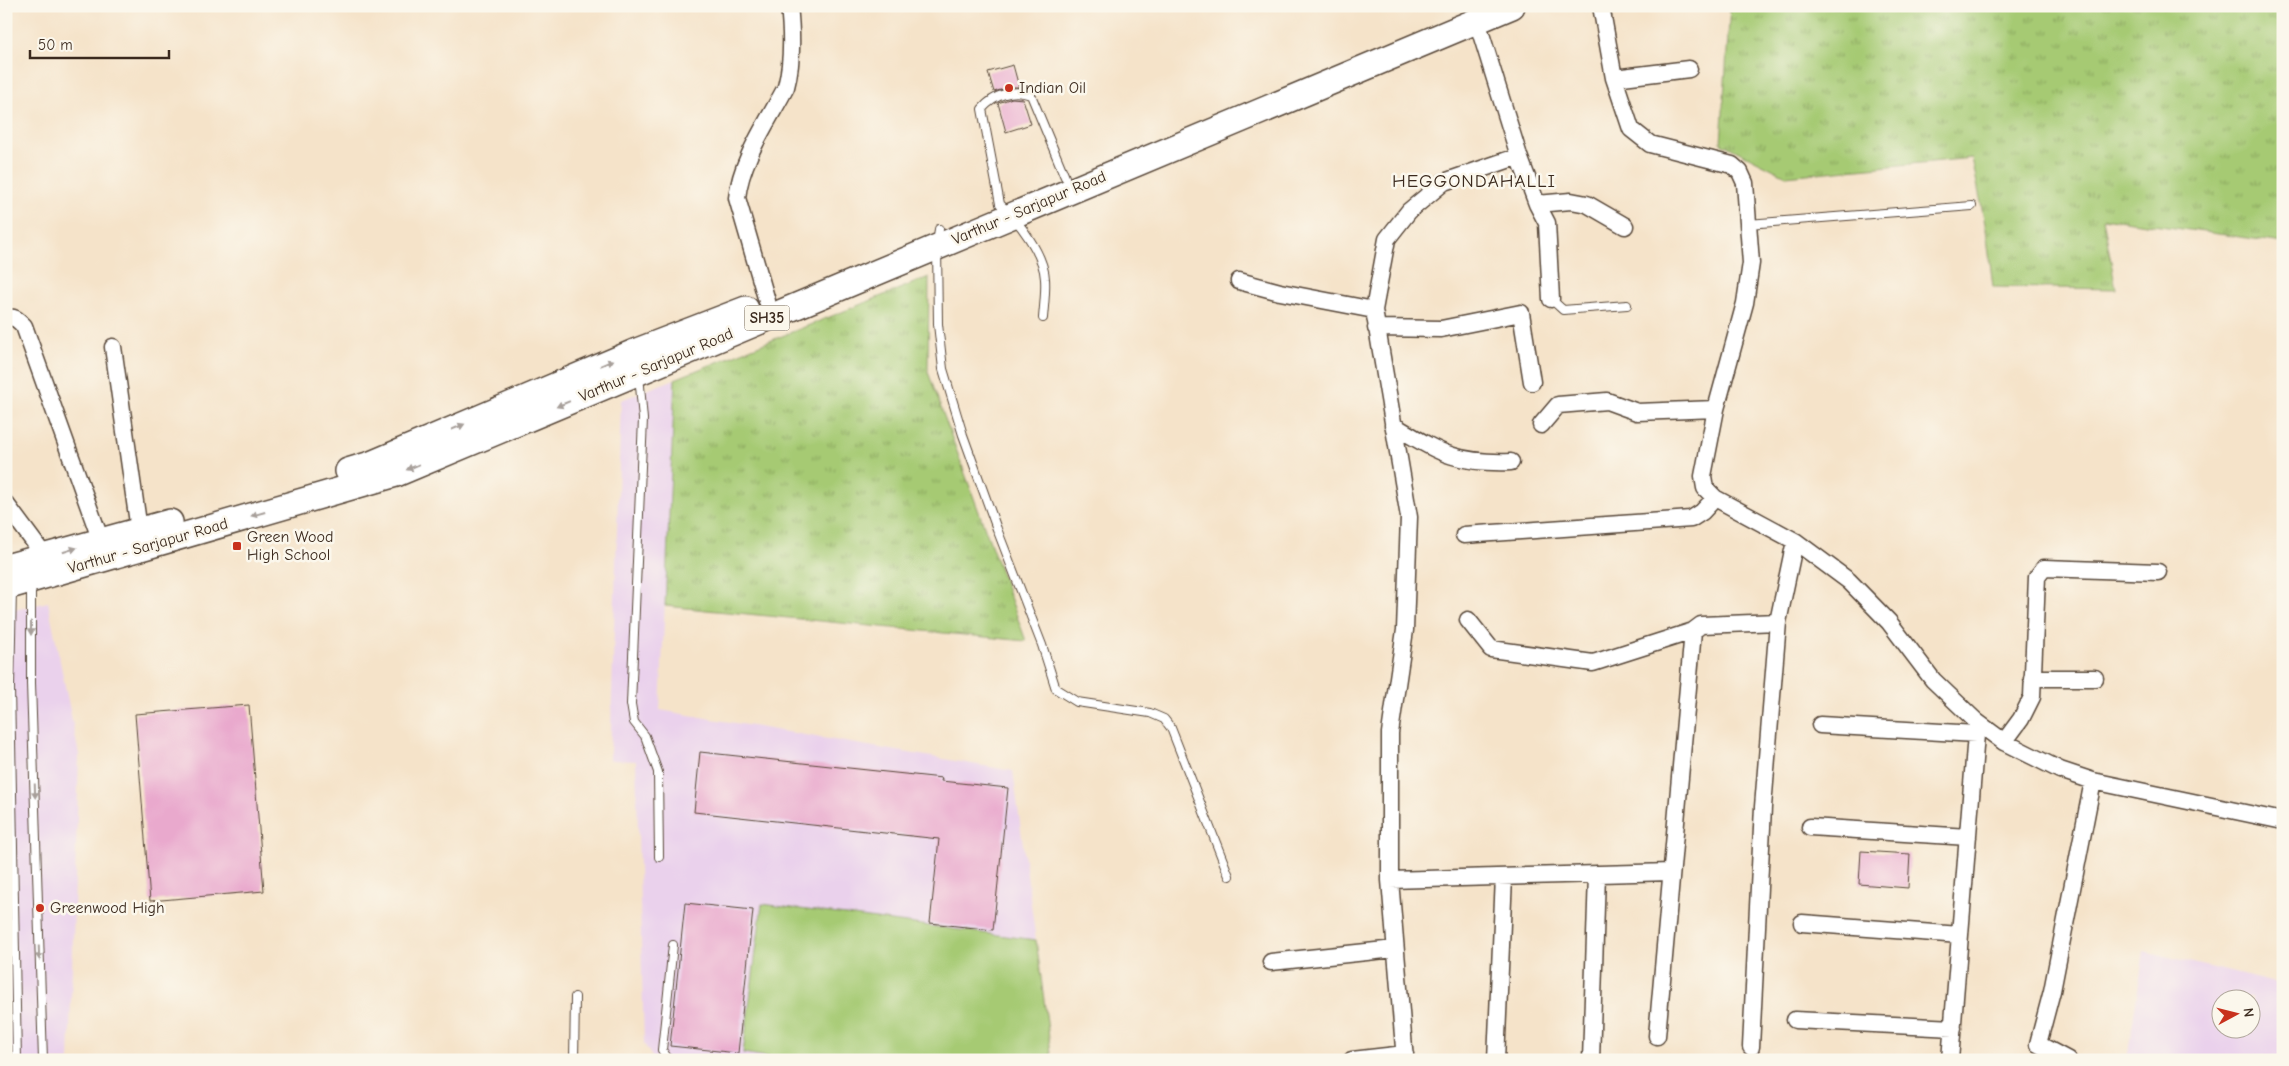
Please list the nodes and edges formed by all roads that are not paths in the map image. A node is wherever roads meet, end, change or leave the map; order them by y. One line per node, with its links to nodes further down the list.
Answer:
1 (789, 6): 17 (street)
2 (1512, 6): 4 (main road, Varthur - Sarjapur Road / SH35)
3 (1601, 6): 6 (street)
4 (1475, 14): 7 (street); 8 (main road, Varthur - Sarjapur Road / SH35); 11 (main road, Varthur - Sarjapur Road / SH35)
5 (1689, 69): 6 (street)
6 (1614, 78): 12 (street)
7 (1519, 156): 9 (street); 19 (street)
8 (1065, 177): 11 (main road, Varthur - Sarjapur Road / SH35); 11 (lane)
9 (1537, 204): 13 (street); 16 (street)
10 (1972, 206): 12 (lane)
11 (1006, 210): 14 (main road, Varthur - Sarjapur Road / SH35); 21 (lane)
12 (1748, 224): 26 (street)
13 (1625, 226)
14 (938, 237): 17 (main road, Varthur - Sarjapur Road / SH35); 24 (main road, Varthur - Sarjapur Road / SH35); 55 (lane)
15 (1239, 281): 19 (street)
16 (1551, 299): 18 (lane)
17 (767, 301): 24 (main road, Varthur - Sarjapur Road / SH35)
18 (1627, 305)
19 (1374, 310): 22 (street)
20 (6, 318): 34 (street)
21 (1043, 318)
22 (1376, 328): 25 (street); 27 (street)
23 (113, 347): 32 (street)
24 (638, 361): 32 (main road, Varthur - Sarjapur Road / SH35, one-way to 24); 38 (main road, Varthur - Sarjapur Road / SH35, one-way to 38); 52 (lane)
25 (1532, 382)
26 (1716, 410): 28 (street); 30 (street)
27 (1393, 425): 29 (street); 57 (street)
28 (1541, 425)
29 (1511, 462)
30 (1715, 498): 33 (street); 35 (street)
31 (6, 504): 36 (street)
32 (139, 530): 34 (main road, Varthur - Sarjapur Road / SH35)
33 (1464, 535)
34 (101, 541): 36 (main road, Varthur - Sarjapur Road / SH35, one-way to 34)
35 (1795, 541): 40 (street); 46 (street)
36 (46, 558): 38 (main road, Varthur - Sarjapur Road / SH35)
37 (2158, 572): 42 (street)
38 (14, 580): 44 (lane); 70 (lane, one-way to 70)
39 (1468, 620): 41 (street)
40 (1778, 622): 41 (street); 67 (street)
41 (1693, 631): 53 (street)
42 (2032, 678): 43 (street); 47 (street)
43 (2095, 678)
44 (8, 687): 69 (lane)
45 (1820, 725): 46 (street)
46 (1977, 728): 47 (street); 51 (street)
47 (2004, 742): 48 (street)
48 (2092, 781): 49 (street); 77 (street)
49 (2283, 821)
50 (1810, 828): 51 (street)
51 (1968, 836): 59 (street)
52 (659, 857)
53 (1671, 872): 54 (street); 66 (street)
54 (1597, 874): 56 (street); 75 (street)
55 (1229, 876)
56 (1504, 877): 57 (street); 74 (street)
57 (1390, 880): 61 (street)
58 (1802, 923): 59 (street)
59 (1960, 935): 65 (street)
60 (673, 945): 72 (lane)
61 (1396, 949): 62 (street); 68 (street)
62 (1271, 962)
63 (576, 997): 71 (lane)
64 (1796, 1020): 65 (street)
65 (1953, 1028): 76 (street)
66 (1657, 1036)
67 (1751, 1047)
68 (1405, 1057): 73 (street)
69 (17, 1060)
70 (43, 1060)
71 (574, 1060)
72 (669, 1060)
73 (1352, 1060)
74 (1496, 1060)
75 (1591, 1060)
76 (1950, 1060)
77 (2068, 1060)

